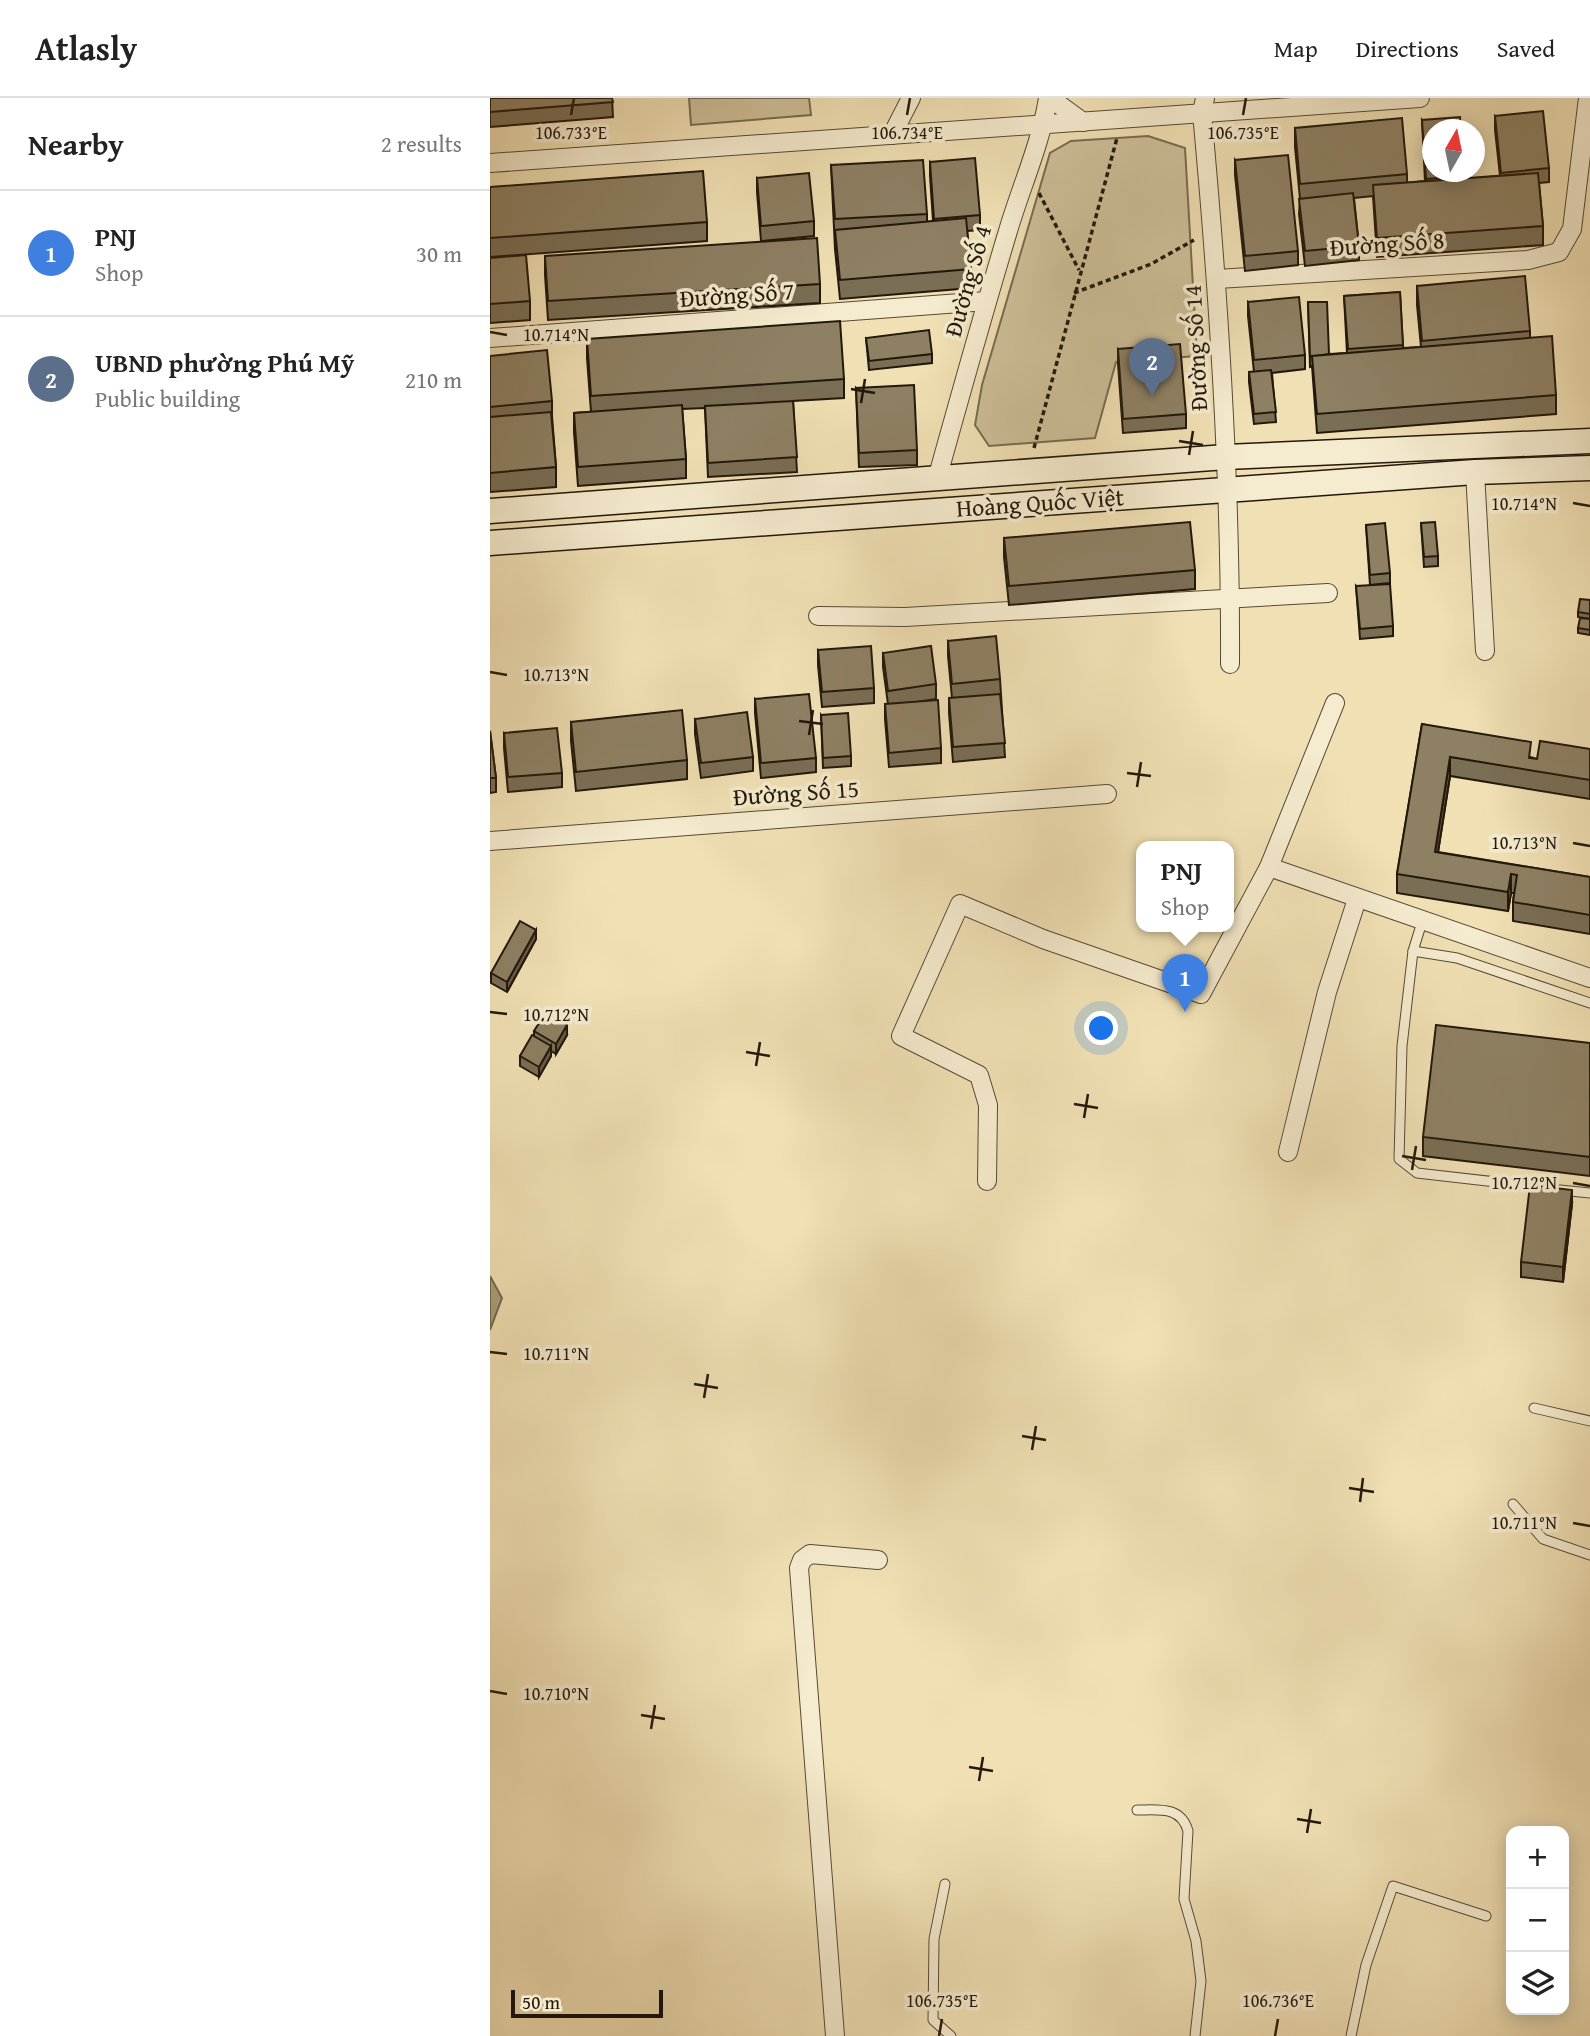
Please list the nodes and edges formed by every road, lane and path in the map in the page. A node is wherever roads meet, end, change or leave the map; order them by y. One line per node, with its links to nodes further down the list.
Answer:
1 (911, 98): 10 (street)
2 (1049, 98): 8 (street); 9 (street, Đường Số 4)
3 (1420, 98): 5 (street)
4 (1588, 98): 15 (street, Đường Số 8)
5 (1396, 99): 6 (street)
6 (1203, 106): 7 (street); 13 (street, Đường Số 14)
7 (1122, 119): 8 (street); 14 (path)
8 (1083, 122): 9 (street)
9 (1044, 124): 10 (street); 12 (street, Đường Số 4)
10 (892, 135): 11 (street)
11 (490, 163)
12 (1027, 169): 14 (path); 17 (street, Đường Số 4)
13 (1212, 230): 15 (street, Đường Số 14); 16 (path)
14 (1079, 272): 16 (path)
15 (1217, 279): 20 (street, Đường Số 14)
16 (1074, 293): 22 (path)
17 (987, 301): 18 (street, Đường Số 7); 24 (street, Đường Số 4)
18 (490, 338)
19 (1590, 441): 20 (main road, Hoàng Quốc Việt)
20 (1226, 457): 22 (main road, Hoàng Quốc Việt); 25 (street, Đường Số 14)
21 (1590, 468): 23 (main road, Hoàng Quốc Việt)
22 (1028, 472): 24 (main road, Hoàng Quốc Việt)
23 (1475, 472): 25 (main road, Hoàng Quốc Việt); 31 (street)
24 (937, 479): 26 (main road, Hoàng Quốc Việt)
25 (1228, 489): 27 (main road, Hoàng Quốc Việt); 29 (street, Đường Số 14)
26 (490, 511)
27 (490, 543)
28 (1328, 593): 29 (street)
29 (1230, 598): 30 (street); 32 (street, Đường Số 14)
30 (818, 616)
31 (1485, 651)
32 (1230, 664)
33 (1335, 703): 36 (street)
34 (1107, 794): 35 (street, Đường Số 15)
35 (490, 841)
36 (1269, 867): 37 (street); 43 (street)
37 (1357, 899): 38 (street); 42 (street)
38 (1422, 922): 39 (lane); 40 (street)
39 (1413, 951): 41 (lane); 44 (lane)
40 (1590, 978)
41 (1590, 1003)
42 (1288, 1152)
43 (987, 1181)
44 (1590, 1193)
45 (1534, 1408): 46 (lane)
46 (1590, 1421)
47 (1513, 1504): 48 (lane)
48 (1590, 1555)
49 (878, 1560): 53 (street)
50 (1137, 1810): 55 (lane)
51 (945, 1884): 54 (lane)
52 (1486, 1916): 56 (lane)
53 (835, 2036)
54 (951, 2036)
55 (1195, 2036)
56 (1351, 2036)

